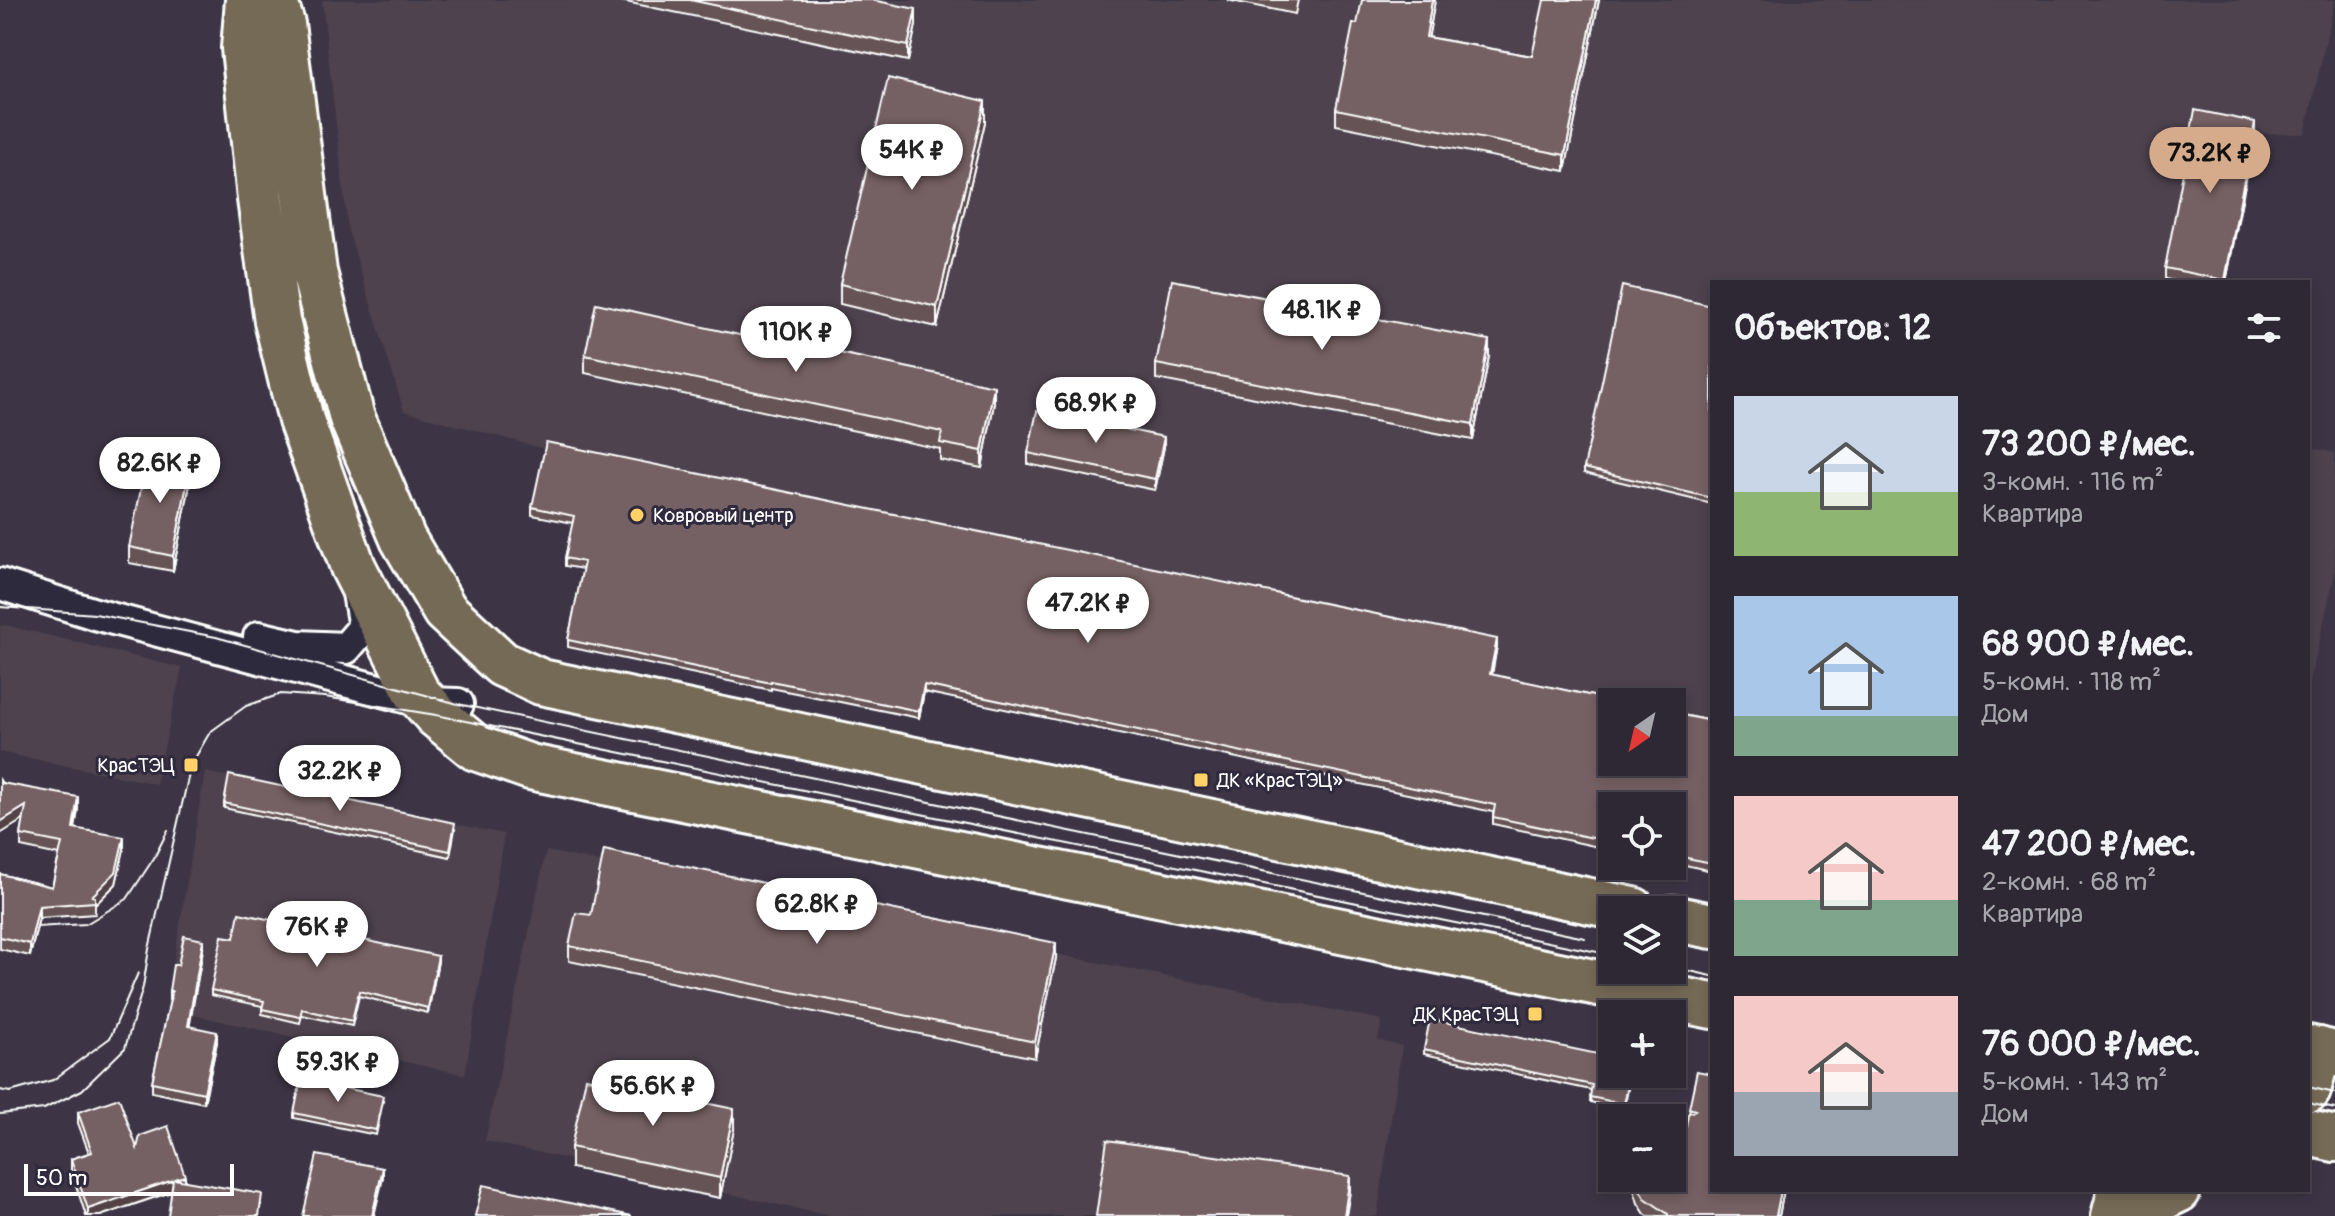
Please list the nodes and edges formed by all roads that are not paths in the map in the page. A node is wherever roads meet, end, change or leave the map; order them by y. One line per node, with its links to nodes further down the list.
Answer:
1 (248, 0): 3 (main road)
2 (274, 0): 7 (main road)
3 (353, 567): 4 (street); 6 (main road)
4 (0, 577)
5 (0, 584): 6 (street)
6 (442, 704): 10 (main road)
7 (1598, 903)
8 (1686, 921): 9 (main road)
9 (1710, 926)
10 (1710, 1006)
11 (2310, 1133): 12 (main road)
12 (2335, 1139)
13 (2120, 1192): 15 (main road)
14 (2174, 1192): 16 (main road)
15 (2114, 1216)
16 (2124, 1216)

